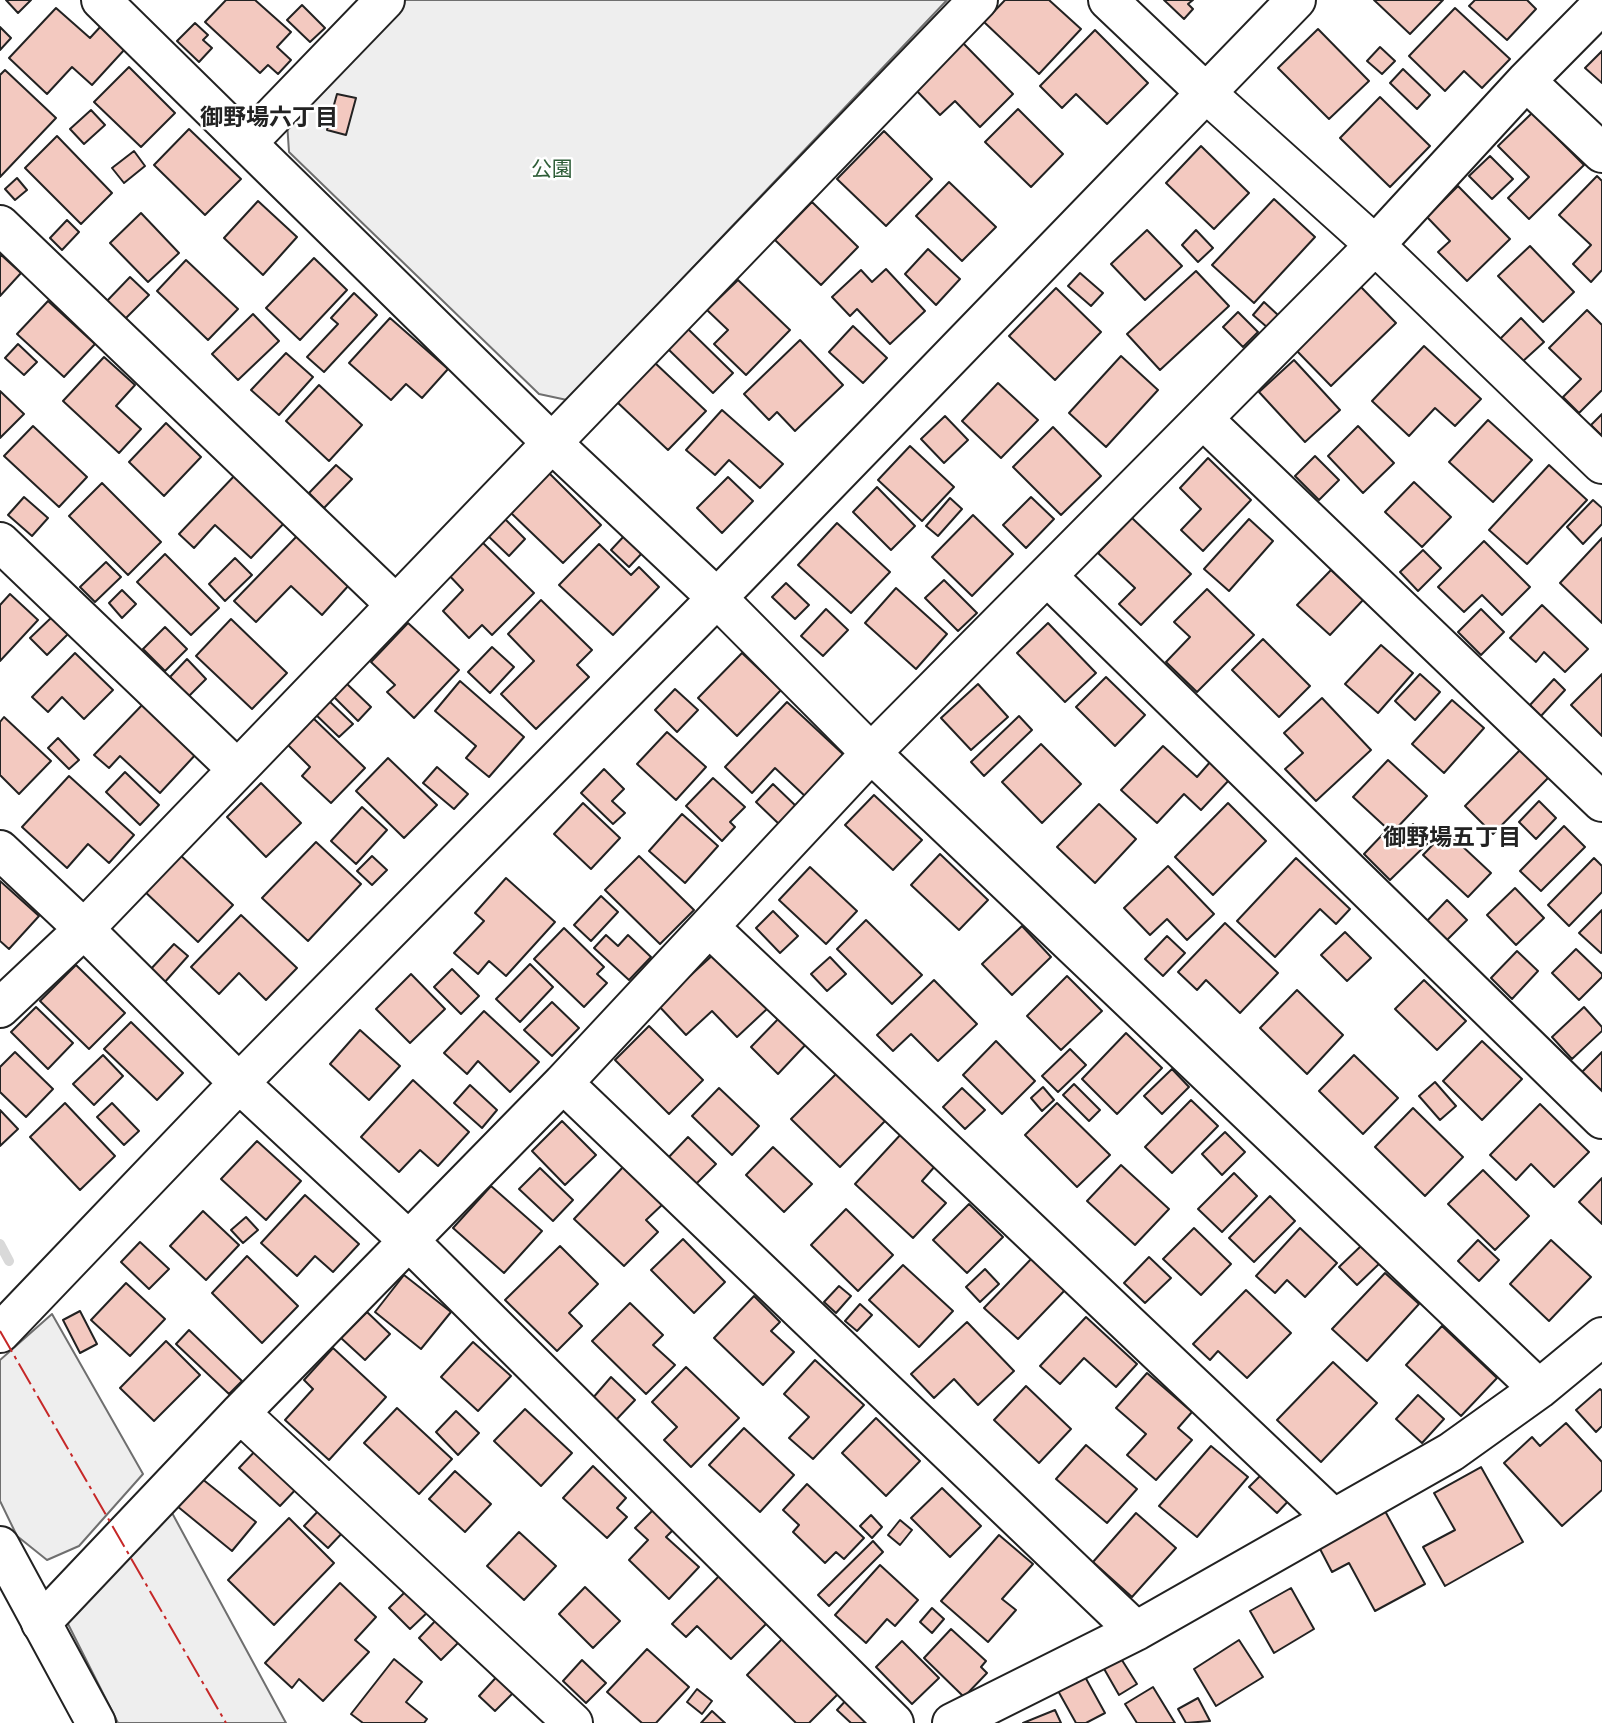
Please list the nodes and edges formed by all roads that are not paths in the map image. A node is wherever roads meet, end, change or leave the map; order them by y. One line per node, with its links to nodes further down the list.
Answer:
1 (101, 0): 9 (street)
2 (385, 0): 9 (street)
3 (978, 0): 14 (street)
4 (1108, 0): 8 (street)
5 (1296, 0): 8 (street)
6 (1602, 4): 7 (street)
7 (1527, 81): 10 (street); 12 (street)
8 (1206, 93): 12 (street); 18 (street)
9 (247, 143): 14 (street)
10 (1602, 153)
11 (0, 225): 19 (street)
12 (1375, 245): 13 (street); 15 (street)
13 (1203, 419): 17 (street); 22 (street)
14 (551, 442): 18 (street); 19 (street)
15 (1602, 464)
16 (0, 542): 21 (street)
17 (1047, 576): 20 (street); 29 (street)
18 (717, 598): 20 (street); 27 (street)
19 (395, 604): 21 (street)
20 (871, 753): 24 (street); 33 (street)
21 (237, 769): 25 (street)
22 (1602, 802)
23 (0, 850): 25 (street)
24 (709, 927): 28 (street); 35 (street)
25 (84, 929): 26 (street); 27 (street)
26 (0, 1008)
27 (239, 1083): 30 (street); 31 (street)
28 (563, 1083): 30 (street); 38 (street)
29 (1602, 1119)
30 (408, 1240): 34 (street); 41 (street)
31 (0, 1333)
32 (1602, 1337): 33 (street)
33 (1539, 1389): 35 (street)
34 (240, 1413): 37 (street); 40 (street)
35 (1333, 1518): 38 (street)
36 (0, 1546): 37 (street)
37 (41, 1623): 39 (street)
38 (1136, 1631): 42 (street)
39 (96, 1723)
40 (573, 1723)
41 (894, 1723)
42 (952, 1723)

